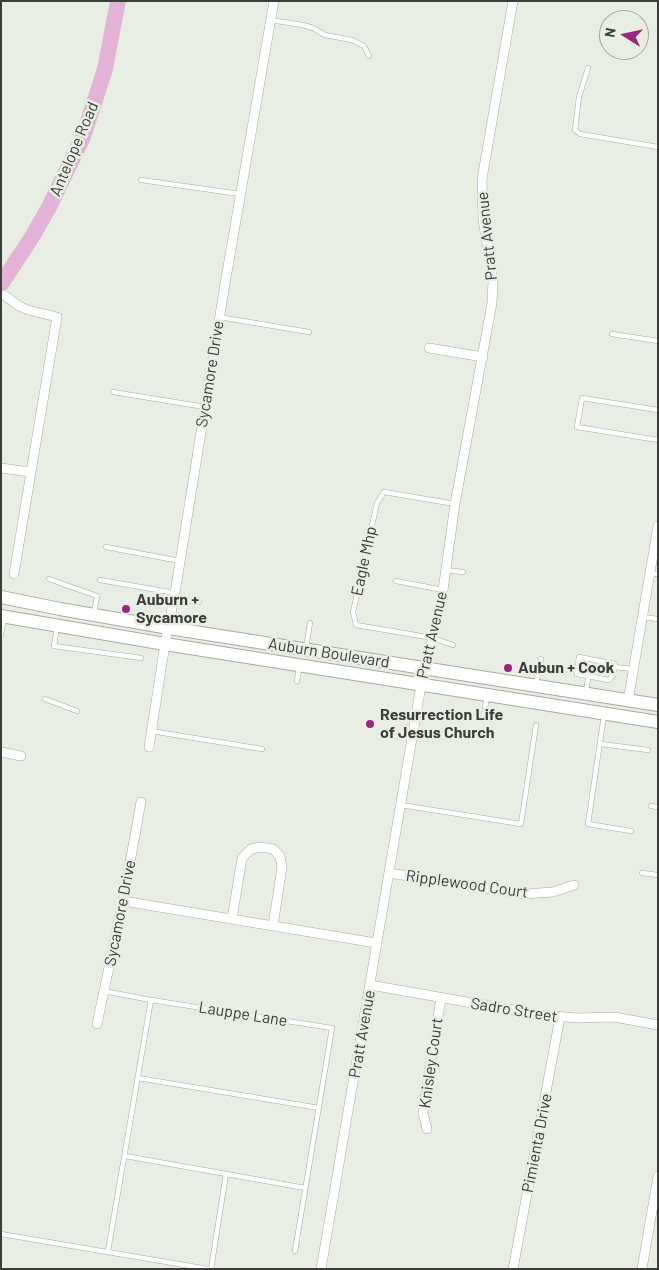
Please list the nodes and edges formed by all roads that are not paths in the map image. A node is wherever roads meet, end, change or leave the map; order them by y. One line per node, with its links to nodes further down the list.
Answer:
1 (118, 1): 10 (main road, Antelope Road)
2 (274, 1): 4 (street, Sycamore Drive)
3 (512, 1): 17 (street, Pratt Avenue)
4 (270, 20): 5 (lane); 9 (street, Sycamore Drive)
5 (369, 56)
6 (588, 68): 7 (lane)
7 (658, 147)
8 (141, 180): 9 (lane)
9 (240, 194): 12 (street, Sycamore Drive)
10 (1, 284)
11 (1, 293): 23 (street)
12 (219, 317): 13 (lane); 19 (street, Sycamore Drive)
13 (309, 332)
14 (612, 334): 15 (lane)
15 (658, 341)
16 (429, 348): 17 (street)
17 (483, 357): 24 (street, Pratt Avenue)
18 (113, 392): 19 (lane)
19 (205, 407): 27 (street, Sycamore Drive)
20 (658, 410): 21 (lane)
21 (658, 440)
22 (1, 468): 23 (street)
23 (30, 472): 31 (street)
24 (455, 504): 28 (street, Pratt Avenue); 47 (lane, Eagle Mhp)
25 (658, 526): 30 (street)
26 (106, 547): 27 (lane)
27 (180, 561): 36 (street, Sycamore Drive)
28 (446, 570): 29 (lane); 35 (street, Pratt Avenue)
29 (463, 572)
30 (654, 573): 41 (street)
31 (14, 574)
32 (49, 579): 39 (lane)
33 (100, 580): 36 (lane)
34 (396, 581): 35 (lane)
35 (443, 590): 47 (street, Pratt Avenue)
36 (175, 595): 38 (lane); 45 (street, Sycamore Drive)
37 (1, 597): 39 (main road, Auburn Boulevard)
38 (199, 602)
39 (94, 615): 45 (main road, Auburn Boulevard)
40 (3, 616): 44 (main road, Auburn Boulevard); 46 (lane)
41 (642, 617): 42 (lane); 56 (street)
42 (658, 619)
43 (310, 623): 50 (lane)
44 (57, 626): 48 (main road, Auburn Boulevard); 51 (lane)
45 (169, 628): 48 (street, Sycamore Drive); 50 (main road, Auburn Boulevard)
46 (1, 634)
47 (433, 638): 49 (lane); 55 (street, Pratt Avenue)
48 (165, 644): 53 (main road, Auburn Boulevard); 72 (street, Sycamore Drive)
49 (453, 646)
50 (305, 649): 55 (main road, Auburn Boulevard)
51 (141, 658)
52 (541, 659): 60 (lane)
53 (300, 665): 58 (lane); 59 (main road, Auburn Boulevard)
54 (615, 667): 56 (lane); 57 (lane); 57 (lane)
55 (424, 668): 59 (street, Pratt Avenue); 60 (main road, Auburn Boulevard)
56 (634, 669): 64 (street)
57 (589, 675): 61 (lane)
58 (298, 681)
59 (421, 685): 62 (main road, Auburn Boulevard); 74 (street, Pratt Avenue)
60 (536, 686): 61 (main road, Auburn Boulevard)
61 (586, 694): 64 (main road, Auburn Boulevard)
62 (487, 695): 65 (main road, Auburn Boulevard); 69 (lane)
63 (45, 699): 67 (lane)
64 (628, 701): 65 (main road); 66 (main road, Auburn Boulevard)
65 (530, 702): 68 (main road, Auburn Boulevard)
66 (658, 705)
67 (77, 711)
68 (604, 714): 70 (main road, Auburn Boulevard); 75 (lane)
69 (484, 715)
70 (658, 722)
71 (536, 725): 82 (lane)
72 (151, 731): 76 (street, Sycamore Drive); 77 (lane)
73 (381, 733): 74 (lane)
74 (413, 738): 82 (street, Pratt Avenue)
75 (601, 744): 78 (lane); 85 (lane)
76 (148, 747)
77 (262, 749)
78 (648, 750)
79 (1, 752): 80 (street)
80 (21, 756)
81 (141, 802): 90 (street, Sycamore Drive)
82 (401, 805): 86 (street, Pratt Avenue)
83 (651, 806): 84 (lane)
84 (658, 807)
85 (632, 831)
86 (389, 873): 89 (street, Ripplewood Court); 93 (street, Pratt Avenue)
87 (642, 873): 88 (lane)
88 (658, 876)
89 (574, 885)
90 (123, 901): 91 (street); 95 (street, Sycamore Drive)
91 (232, 919): 92 (street); 92 (street)
92 (273, 926): 93 (street)
93 (376, 942): 94 (street, Pratt Avenue)
94 (370, 985): 96 (street, Sadro Street); 112 (street, Pratt Avenue)
95 (104, 990): 97 (lane); 99 (street, Sycamore Drive)
96 (441, 998): 98 (street, Sadro Street); 103 (street, Knisley Court)
97 (151, 1000): 101 (lane); 102 (lane, Lauppe Lane)
98 (560, 1017): 100 (street, Sadro Street); 113 (street, Pimienta Drive)
99 (97, 1024)
100 (658, 1025)
101 (138, 1078): 102 (lane); 104 (lane)
102 (319, 1108): 107 (lane, Lauppe Lane)
103 (427, 1128)
104 (125, 1156): 105 (lane); 109 (lane)
105 (226, 1174): 107 (lane); 111 (lane)
106 (658, 1176): 114 (street)
107 (305, 1188): 110 (lane, Lauppe Lane)
108 (1, 1234): 109 (lane)
109 (108, 1251): 111 (lane)
110 (295, 1251)
111 (209, 1269)
112 (321, 1269)
113 (513, 1269)
114 (642, 1269)

